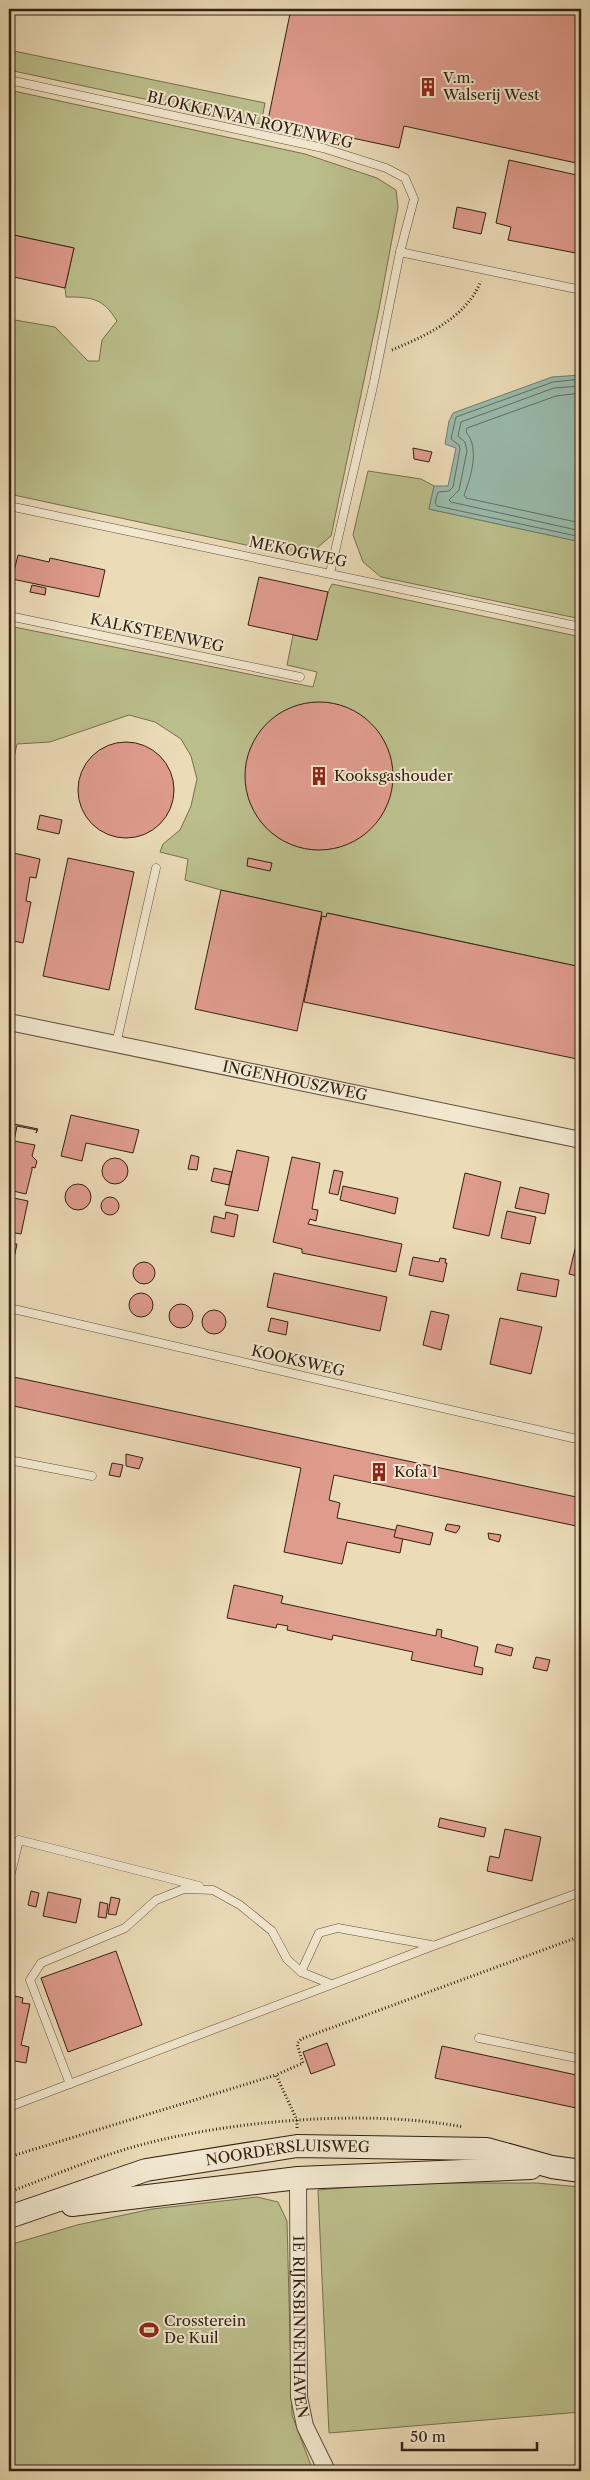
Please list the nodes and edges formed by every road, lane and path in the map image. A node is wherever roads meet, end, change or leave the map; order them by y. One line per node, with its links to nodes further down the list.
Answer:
1 (9, 80): 2 (lane, BLOKKENVAN ROYENWEG)
2 (400, 252): 3 (lane); 5 (lane, BLOKKENVAN ROYENWEG)
3 (486, 270): 4 (lane); 5 (path)
4 (581, 290)
5 (380, 355): 7 (lane, BLOKKENVAN ROYENWEG)
6 (9, 506): 7 (lane, MEKOGWEG)
7 (330, 573): 9 (lane, MEKOGWEG)
8 (9, 616): 10 (lane, KALKSTEENWEG)
9 (581, 628)
10 (300, 677)
11 (156, 868): 13 (lane)
12 (9, 1022): 13 (street, INGENHOUSZWEG)
13 (116, 1044): 14 (street, INGENHOUSZWEG)
14 (581, 1140)
15 (9, 1308): 16 (lane, KOOKSWEG)
16 (581, 1440)
17 (9, 1460): 18 (lane)
18 (92, 1476)
19 (11, 1873): 20 (lane)
20 (213, 1890): 24 (lane); 29 (lane)
21 (581, 1892): 23 (lane)
22 (581, 1936): 28 (path)
23 (433, 1946): 24 (lane); 25 (lane)
24 (301, 1972): 25 (lane)
25 (331, 1984): 29 (lane)
26 (479, 2038): 27 (lane)
27 (581, 2059)
28 (276, 2075): 31 (path); 33 (path)
29 (70, 2084): 30 (lane)
30 (9, 2107)
31 (297, 2120)
32 (298, 2146): 34 (street, NOORDERSLUISWEG); 36 (street); 37 (street, NOORDERSLUISWEG)
33 (9, 2157)
34 (552, 2167): 35 (street, NOORDERSLUISWEG); 36 (street, NOORDERSLUISWEG)
35 (581, 2171)
36 (298, 2178): 37 (street, NOORDERSLUISWEG); 38 (street, 1E RIJKSBINNENHAVEN)
37 (18, 2214)
38 (327, 2471)

